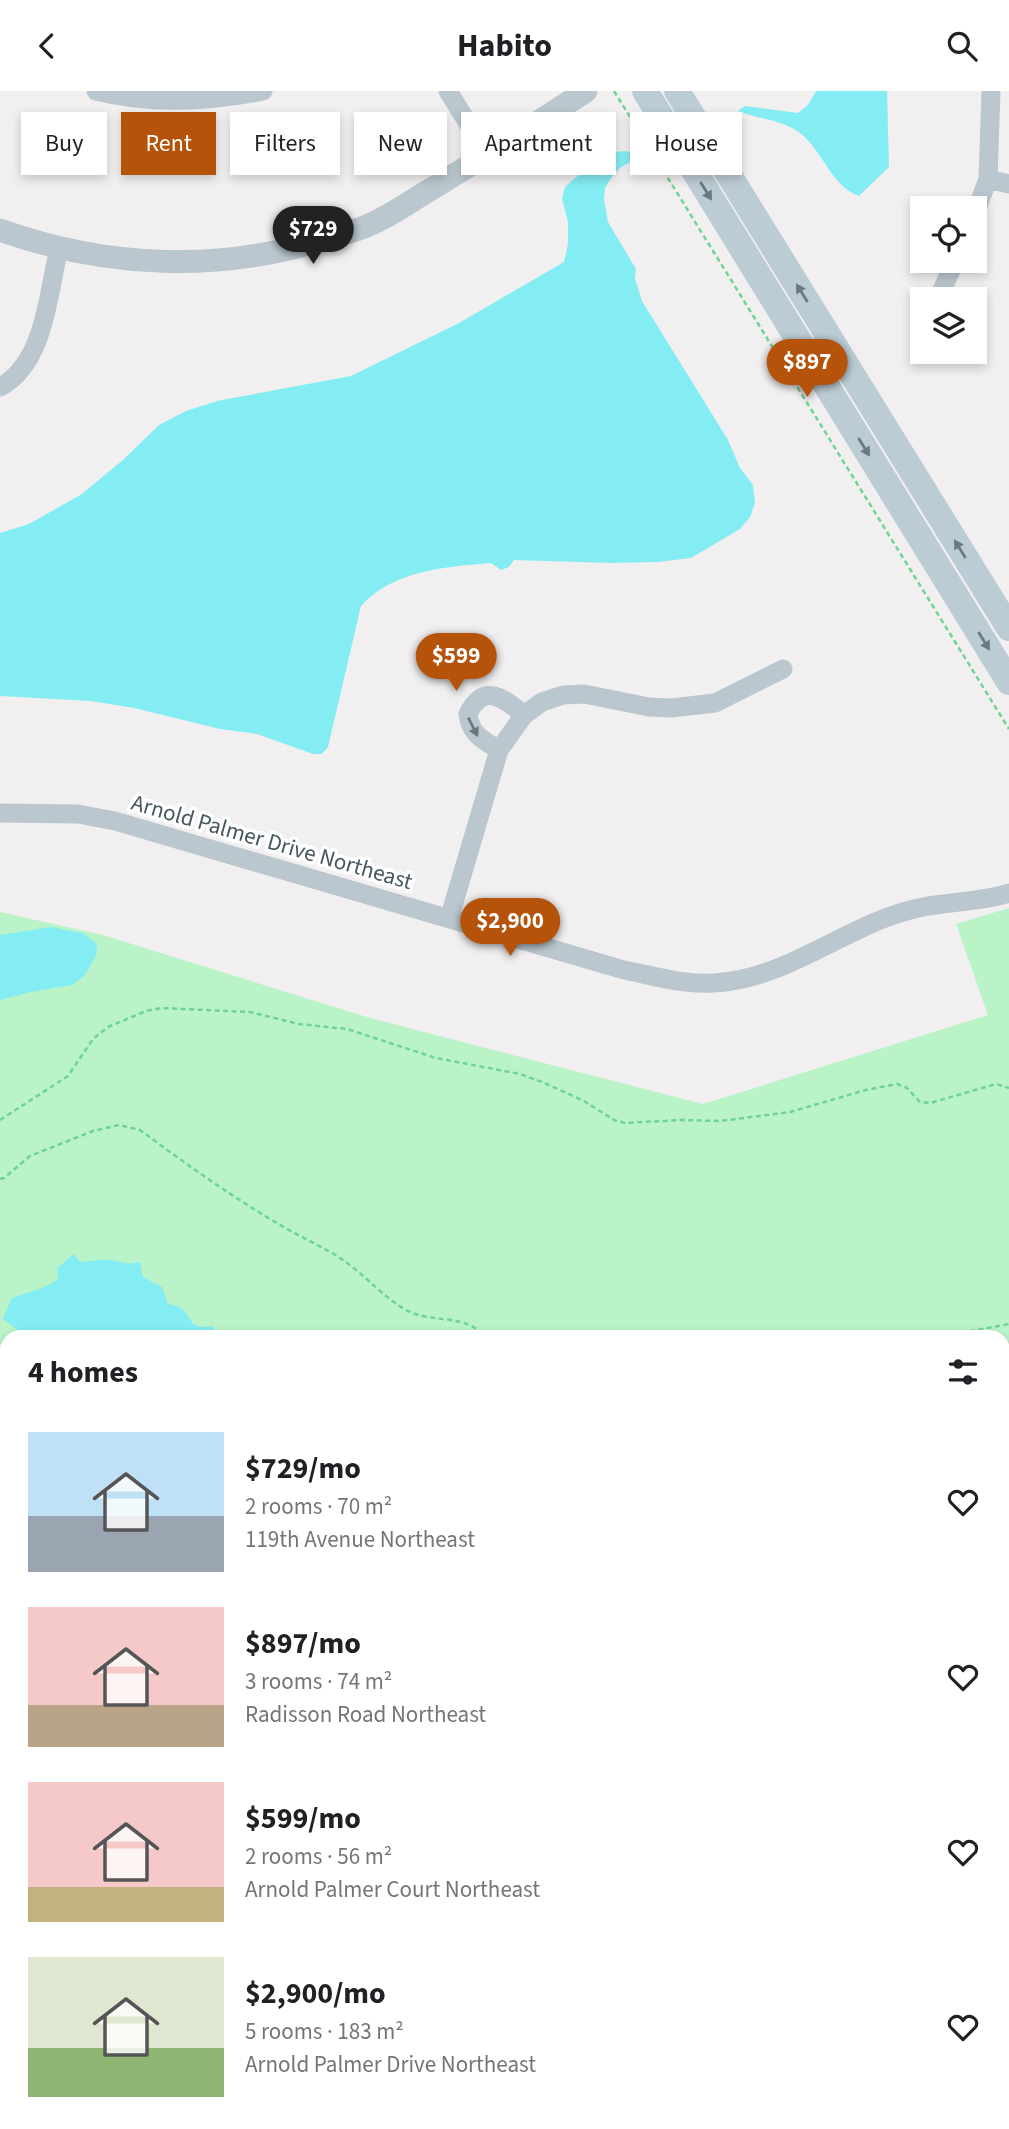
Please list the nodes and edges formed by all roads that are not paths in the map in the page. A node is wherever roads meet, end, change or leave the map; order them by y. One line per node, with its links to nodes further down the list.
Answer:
1 (96, 91): 2 (street)
2 (263, 91)
3 (448, 91): 8 (street)
4 (586, 91): 9 (street)
5 (645, 91): 19 (main road, one-way to 19)
6 (677, 91): 17 (main road, one-way to 6)
7 (991, 91): 11 (street)
8 (461, 112)
9 (553, 112)
10 (461, 170): 15 (street)
11 (988, 179): 12 (street); 13 (street)
12 (1009, 184)
13 (982, 196)
14 (0, 230): 15 (street)
15 (59, 248): 16 (street)
16 (0, 387)
17 (1009, 628)
18 (783, 669): 20 (street)
19 (1009, 682)
20 (524, 715): 21 (street); 21 (street, one-way to 21)
21 (499, 750): 24 (street)
22 (0, 813): 24 (street, Arnold Palmer Drive Northeast)
23 (1009, 893): 24 (street, Arnold Palmer Drive Northeast)
24 (449, 919)

